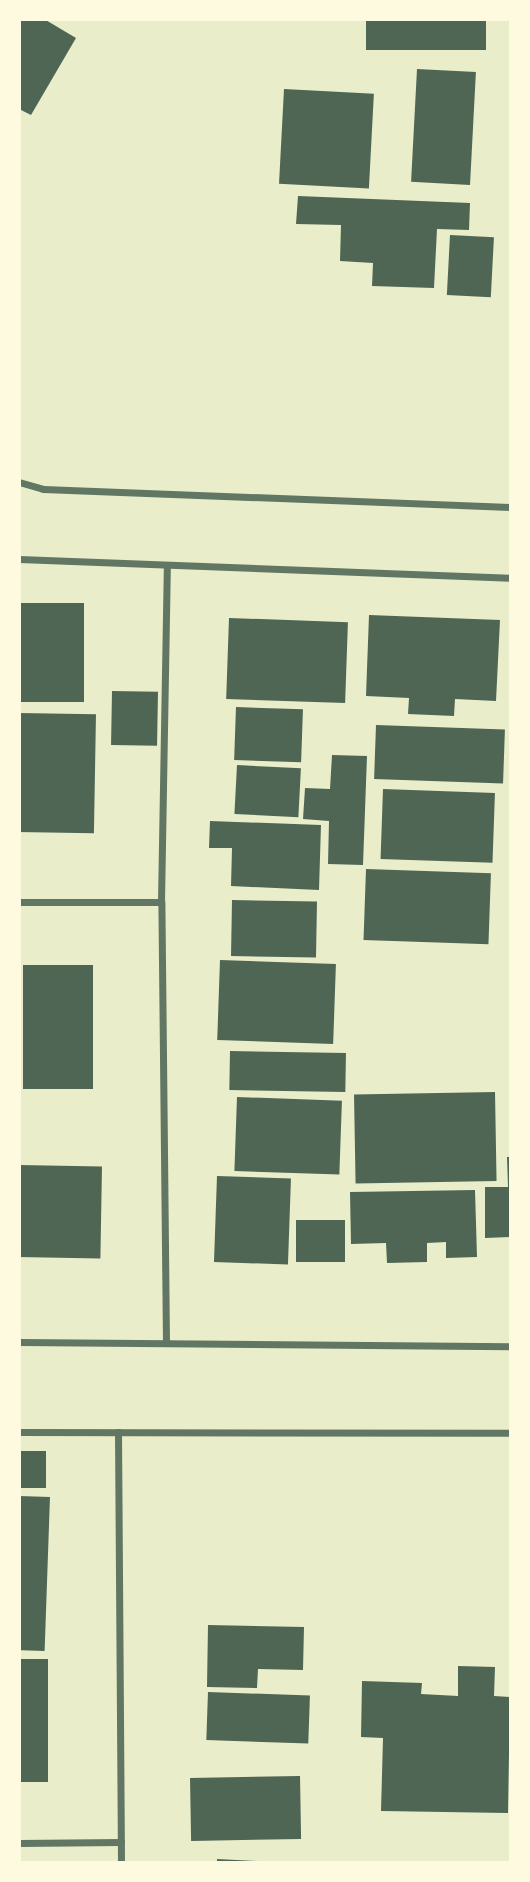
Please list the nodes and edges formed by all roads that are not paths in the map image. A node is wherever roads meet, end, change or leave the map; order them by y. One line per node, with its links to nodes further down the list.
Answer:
1 (19, 482): 2 (street)
2 (511, 507)
3 (19, 559): 4 (street)
4 (167, 565): 5 (street); 7 (street)
5 (511, 578)
6 (19, 902): 7 (street)
7 (161, 902): 9 (street)
8 (19, 1342): 9 (street)
9 (166, 1343): 10 (street)
10 (511, 1346)
11 (19, 1432): 12 (street)
12 (118, 1432): 13 (street); 14 (street)
13 (511, 1433)
14 (121, 1842): 15 (street); 16 (street)
15 (19, 1843)
16 (121, 1863)

